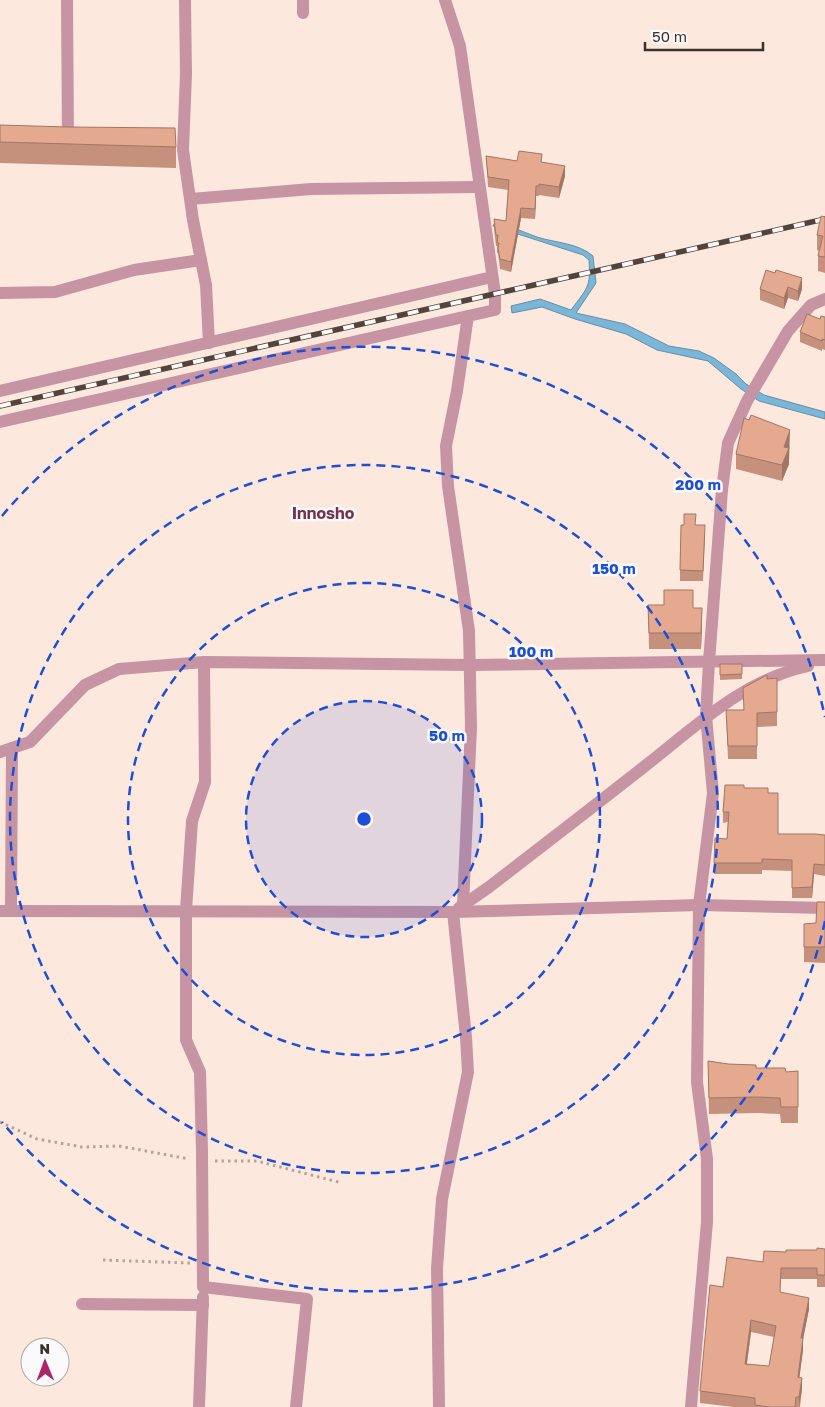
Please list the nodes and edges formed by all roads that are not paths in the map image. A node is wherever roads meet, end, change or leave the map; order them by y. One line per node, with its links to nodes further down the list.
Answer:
1 (67, 0): 4 (street)
2 (185, 0): 6 (street)
3 (445, 0): 5 (street)
4 (68, 140)
5 (479, 187): 6 (street); 8 (street)
6 (190, 199): 7 (street)
7 (201, 260): 9 (street); 12 (street)
8 (492, 277): 11 (street); 12 (street)
9 (0, 293)
10 (825, 299): 17 (street)
11 (468, 316): 14 (street); 18 (street)
12 (209, 343): 13 (street)
13 (0, 391)
14 (0, 422)
15 (825, 661): 17 (street); 19 (street)
16 (204, 662): 18 (street); 20 (street); 25 (street)
17 (709, 662): 18 (street); 19 (street)
18 (470, 664): 23 (street)
19 (706, 716): 21 (street); 23 (street)
20 (6, 750): 24 (street)
21 (699, 905): 22 (street); 23 (street); 32 (street)
22 (825, 908)
23 (458, 909): 25 (street); 31 (street)
24 (6, 910): 25 (street)
25 (186, 910): 26 (street)
26 (203, 1287): 28 (street); 30 (street)
27 (82, 1304): 28 (street)
28 (203, 1305): 29 (street)
29 (199, 1407)
30 (296, 1407)
31 (439, 1407)
32 (691, 1407)

